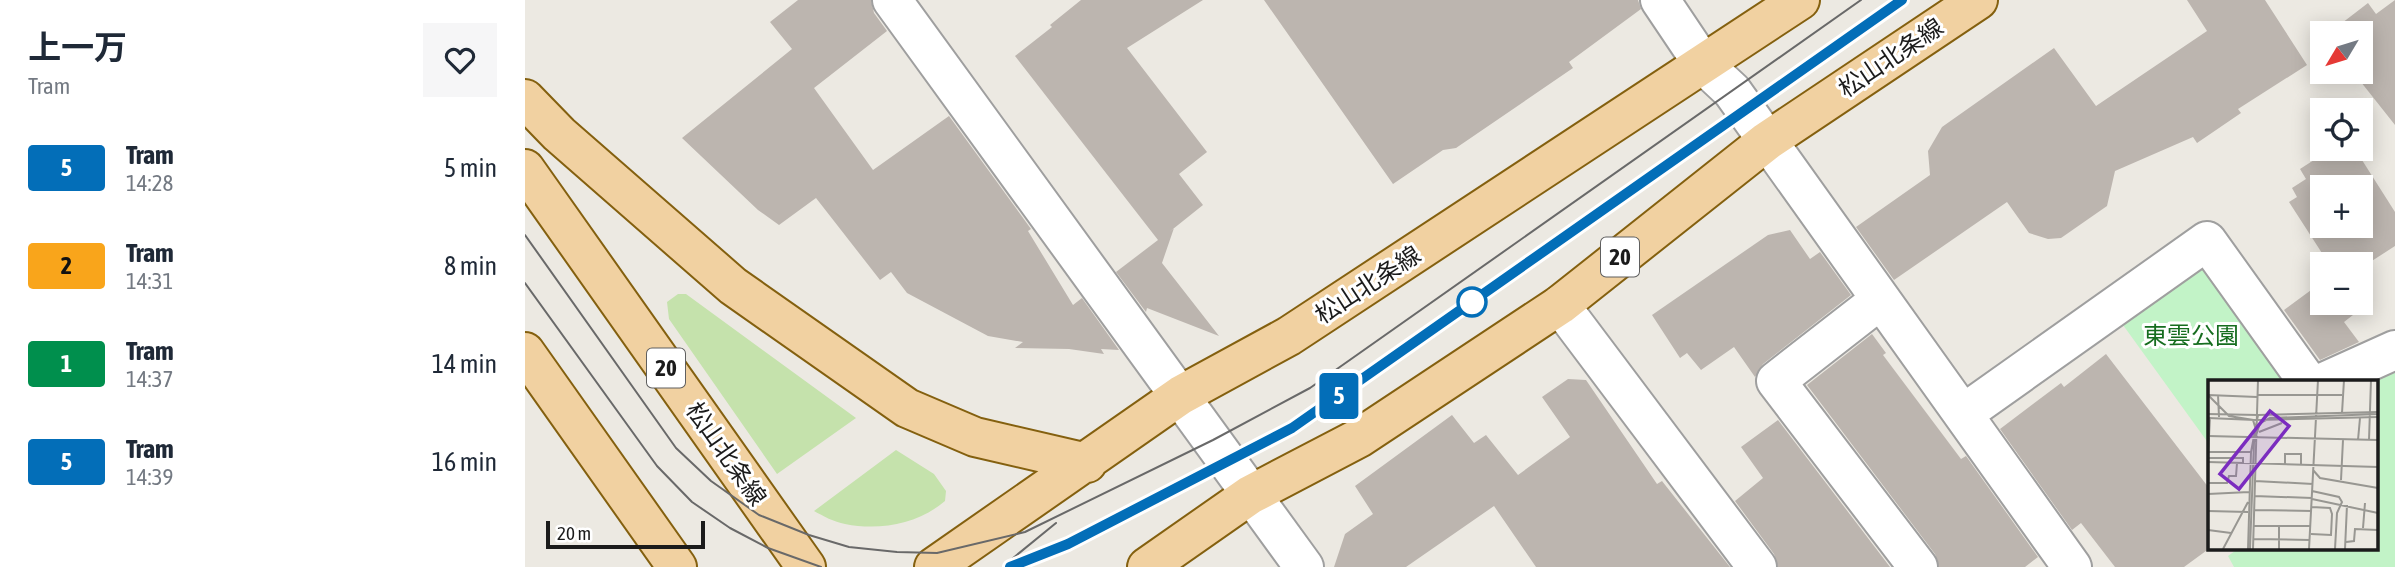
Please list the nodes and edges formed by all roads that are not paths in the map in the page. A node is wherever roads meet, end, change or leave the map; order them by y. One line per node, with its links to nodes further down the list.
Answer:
1 (892, 0): 15 (street)
2 (1660, 0): 5 (street)
3 (1800, 0): 5 (main road, 松山北条線)
4 (1978, 0): 7 (main road, 松山北条線 / 20)
5 (1703, 64): 7 (street); 15 (main road, 松山北条線)
6 (525, 99): 17 (main road)
7 (1767, 141): 9 (street); 10 (main road, 松山北条線 / 20)
8 (525, 169): 20 (main road, 松山北条線 / 20)
9 (1880, 300): 16 (street); 25 (street)
10 (1560, 304): 18 (main road, 松山北条線 / 20); 24 (street)
11 (2395, 350): 14 (street)
12 (525, 352): 19 (main road)
13 (2307, 380): 16 (street)
14 (2328, 380)
15 (1181, 396): 17 (main road, 松山北条線); 18 (street)
16 (1963, 414): 26 (street)
17 (1087, 463): 21 (main road, 松山北条線)
18 (1250, 495): 22 (main road, 松山北条線 / 20); 23 (street)
19 (677, 567)
20 (806, 567)
21 (934, 567)
22 (1147, 567)
23 (1304, 567)
24 (1757, 567)
25 (1918, 567)
26 (2072, 567)

